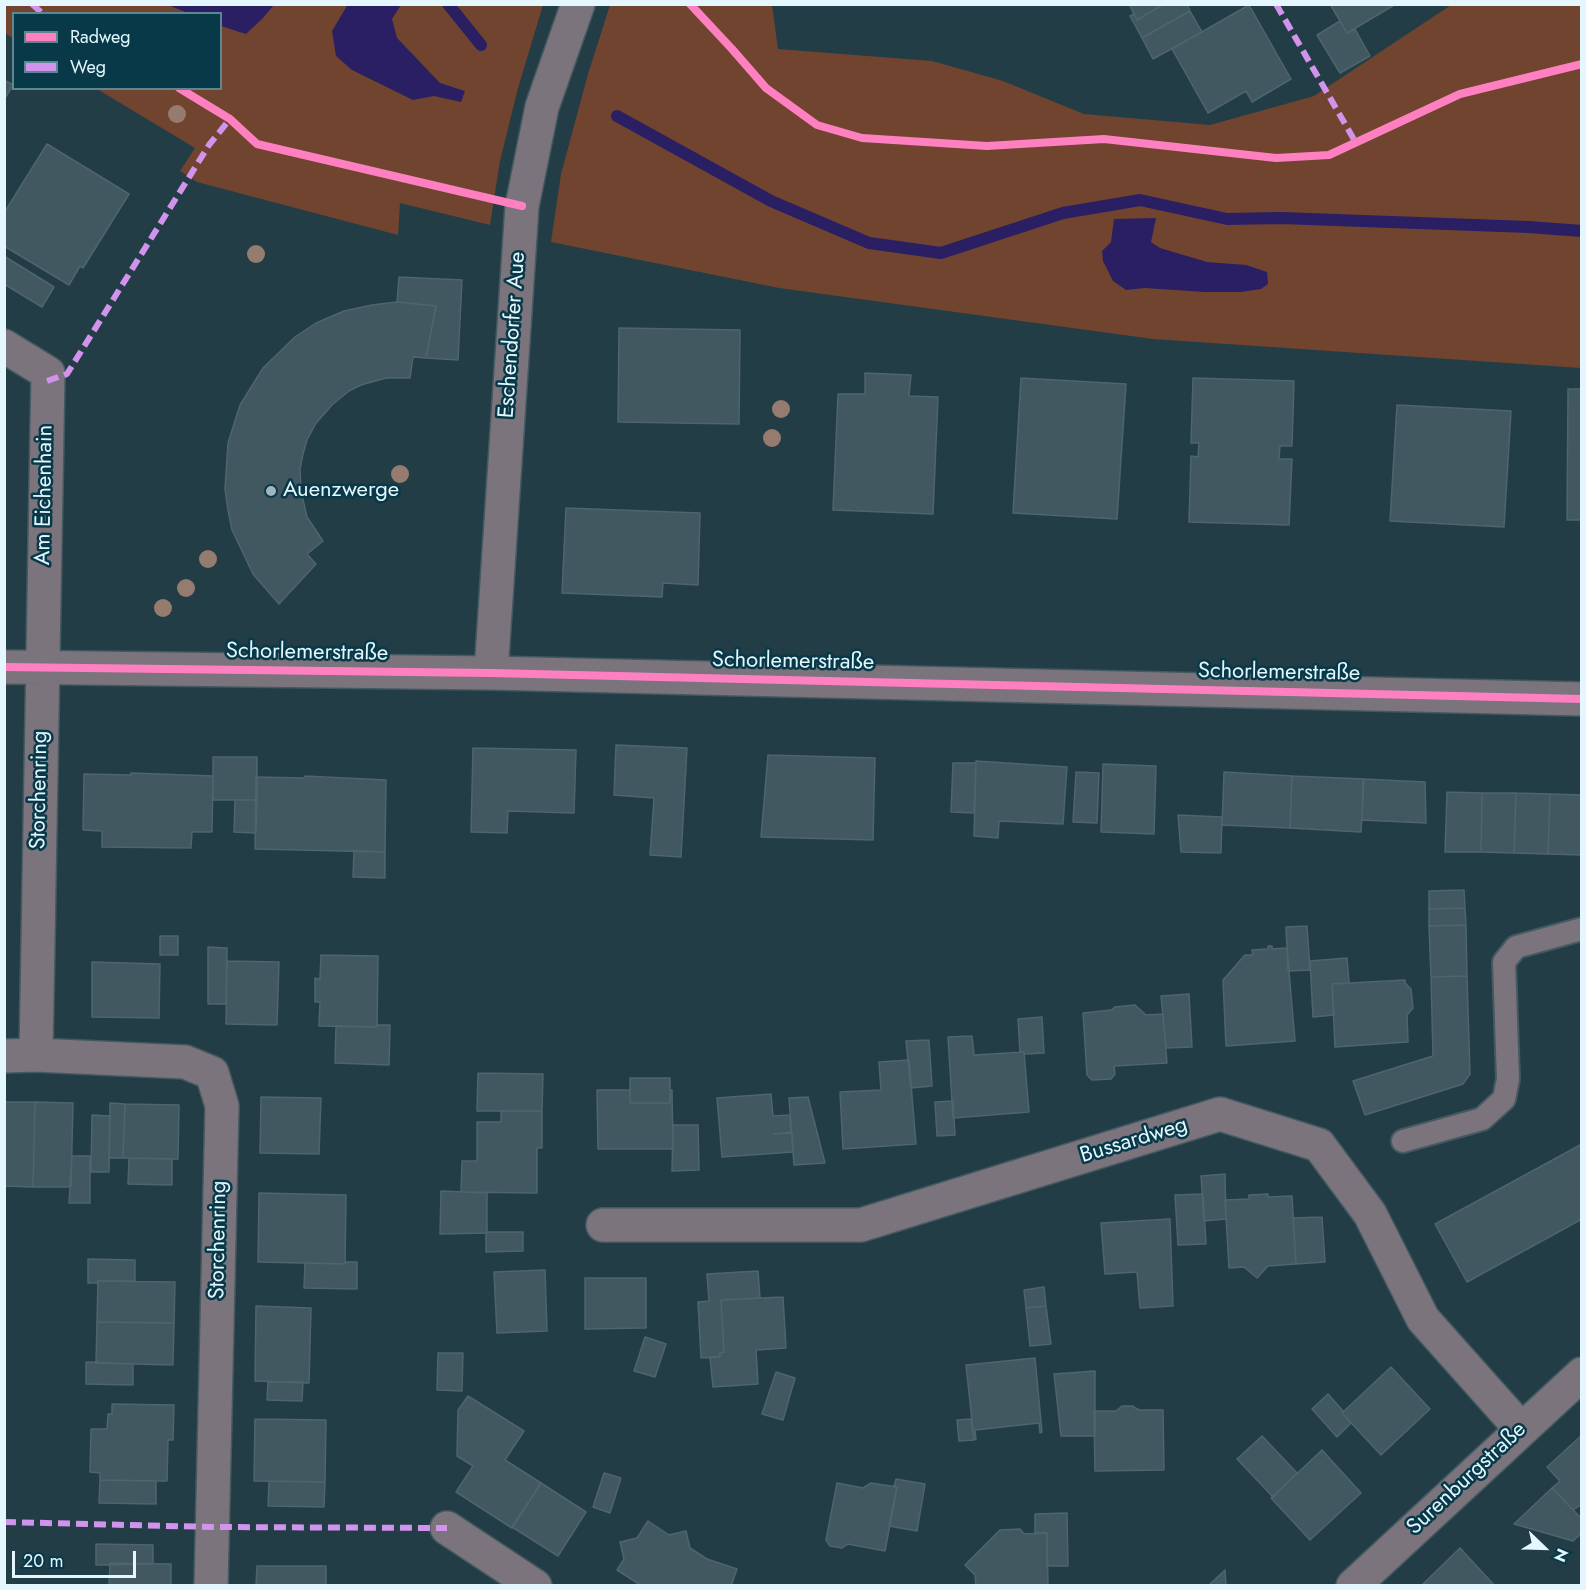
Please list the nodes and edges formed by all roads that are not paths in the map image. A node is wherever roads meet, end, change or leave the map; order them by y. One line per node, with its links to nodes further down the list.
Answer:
1 (578, 4): 5 (street, Eschendorfer Aue)
2 (4, 346): 4 (street, Am Eichenhain)
3 (4, 667): 4 (street, Schorlemerstraße)
4 (42, 668): 5 (street, Schorlemerstraße); 8 (street, Storchenring)
5 (491, 673): 6 (street, Schorlemerstraße)
6 (1581, 699)
7 (1581, 929): 9 (lane)
8 (20, 1056): 14 (street, Storchenring)
9 (1403, 1141)
10 (603, 1225): 12 (street, Bussardweg)
11 (1581, 1374): 12 (street, Surenburgstraße)
12 (1521, 1429): 16 (street, Surenburgstraße)
13 (447, 1528): 15 (street)
14 (211, 1586)
15 (535, 1586)
16 (1353, 1586)

